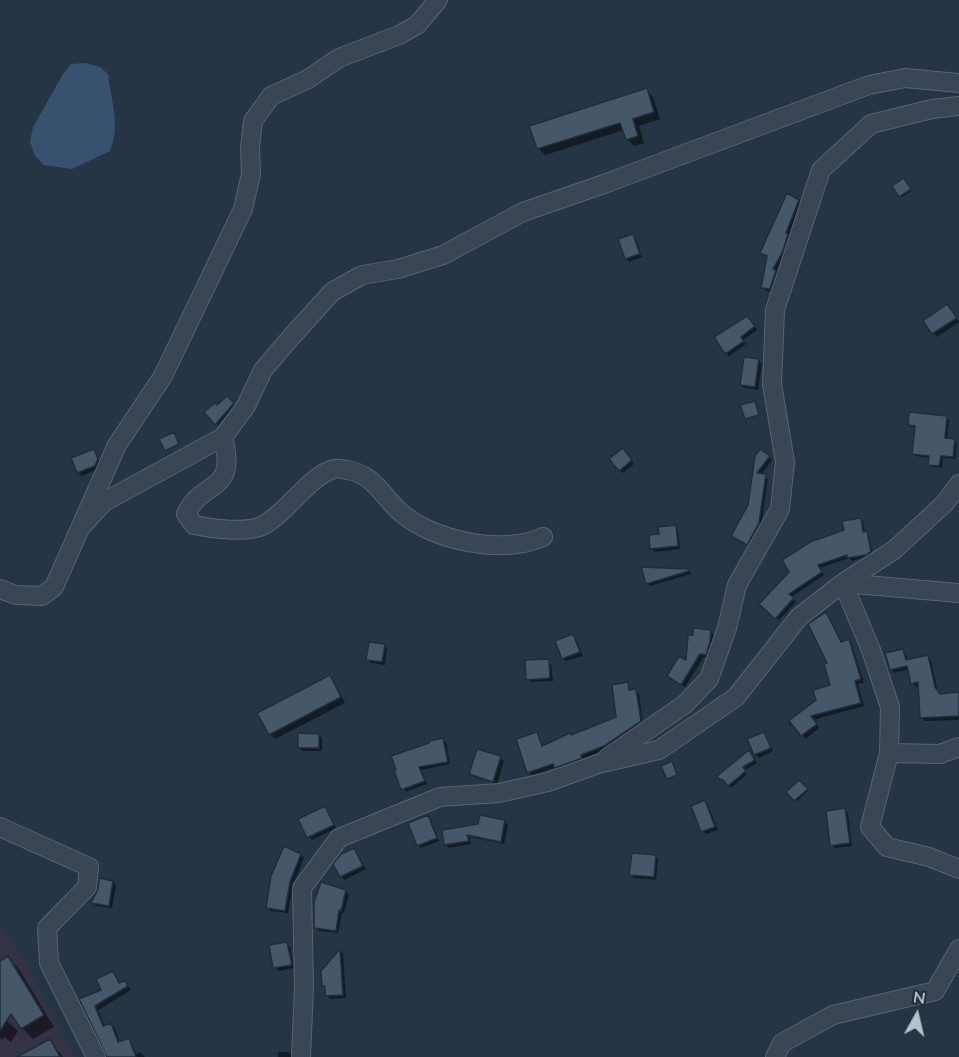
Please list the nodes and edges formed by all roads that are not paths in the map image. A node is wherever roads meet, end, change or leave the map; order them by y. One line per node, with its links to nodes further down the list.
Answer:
1 (438, 0): 6 (street)
2 (959, 83): 4 (street)
3 (959, 106): 13 (street)
4 (223, 437): 6 (street); 7 (street)
5 (959, 484): 8 (street)
6 (82, 526): 9 (street)
7 (543, 537)
8 (843, 583): 10 (street); 12 (street); 13 (street)
9 (8, 592)
10 (959, 593)
11 (959, 747): 12 (street)
12 (890, 753): 15 (street)
13 (598, 764): 18 (street)
14 (0, 827): 17 (street)
15 (959, 868)
16 (959, 949): 19 (street)
17 (96, 1057)
18 (301, 1057)
19 (775, 1057)

